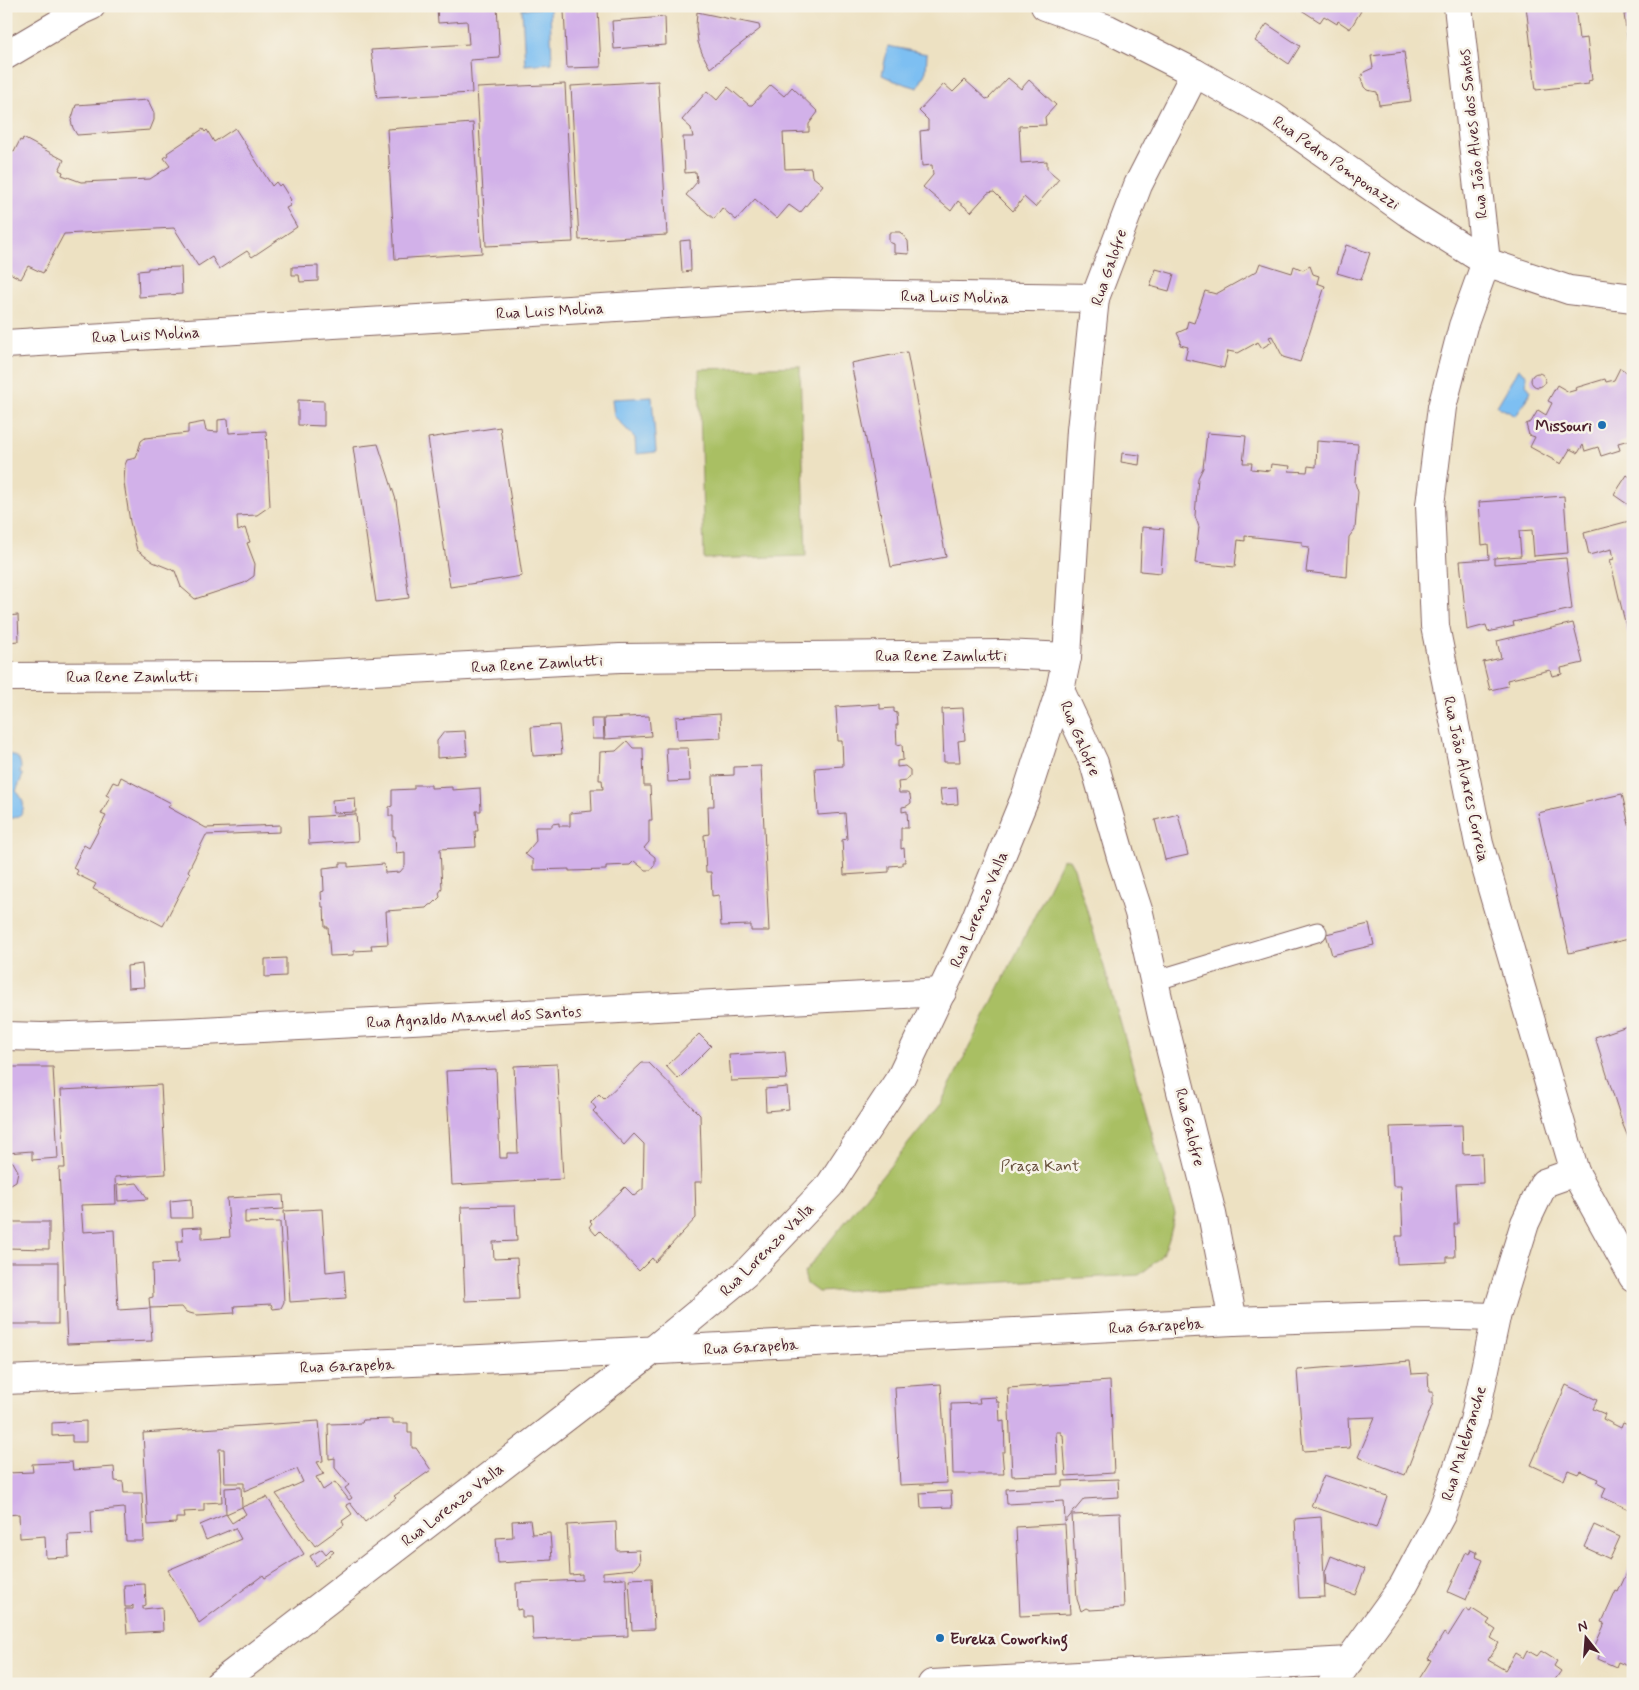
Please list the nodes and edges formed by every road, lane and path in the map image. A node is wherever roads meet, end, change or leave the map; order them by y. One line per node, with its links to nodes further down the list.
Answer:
1 (91, 6): 4 (street)
2 (1046, 6): 5 (street, Rua Pedro Pomponazzi)
3 (1458, 6): 6 (street, Rua João Alves dos Santos)
4 (6, 55)
5 (1195, 73): 6 (street, Rua Pedro Pomponazzi); 7 (street, Rua Galofre)
6 (1486, 262): 8 (street, Rua Pedro Pomponazzi); 17 (street, Rua João Alvares Correia)
7 (1095, 298): 9 (street, Rua Luis Molina); 10 (street, Rua Galofre)
8 (1633, 298)
9 (6, 344)
10 (1067, 657): 11 (street, Rua Rene Zamlutti); 12 (street, Rua Galofre)
11 (6, 677)
12 (1060, 690): 14 (street, Rua Galofre); 15 (street, Rua Lorenzo Valla)
13 (1317, 932): 14 (lane)
14 (1154, 981): 20 (street, Rua Galofre)
15 (942, 992): 16 (street, Rua Agnaldo Manuel dos Santos); 21 (street, Rua Lorenzo Valla)
16 (6, 1036)
17 (1575, 1172): 18 (street, Rua João Alvares Correia); 19 (street, Rua Malebranche)
18 (1633, 1277)
19 (1496, 1317): 20 (street, Rua Garapeba); 23 (street, Rua Malebranche)
20 (1232, 1321): 21 (street, Rua Garapeba)
21 (652, 1351): 22 (street, Rua Garapeba); 24 (street, Rua Lorenzo Valla)
22 (6, 1380)
23 (1349, 1661): 25 (street); 26 (street, Rua Malebranche)
24 (219, 1684)
25 (932, 1684)
26 (1332, 1684)

